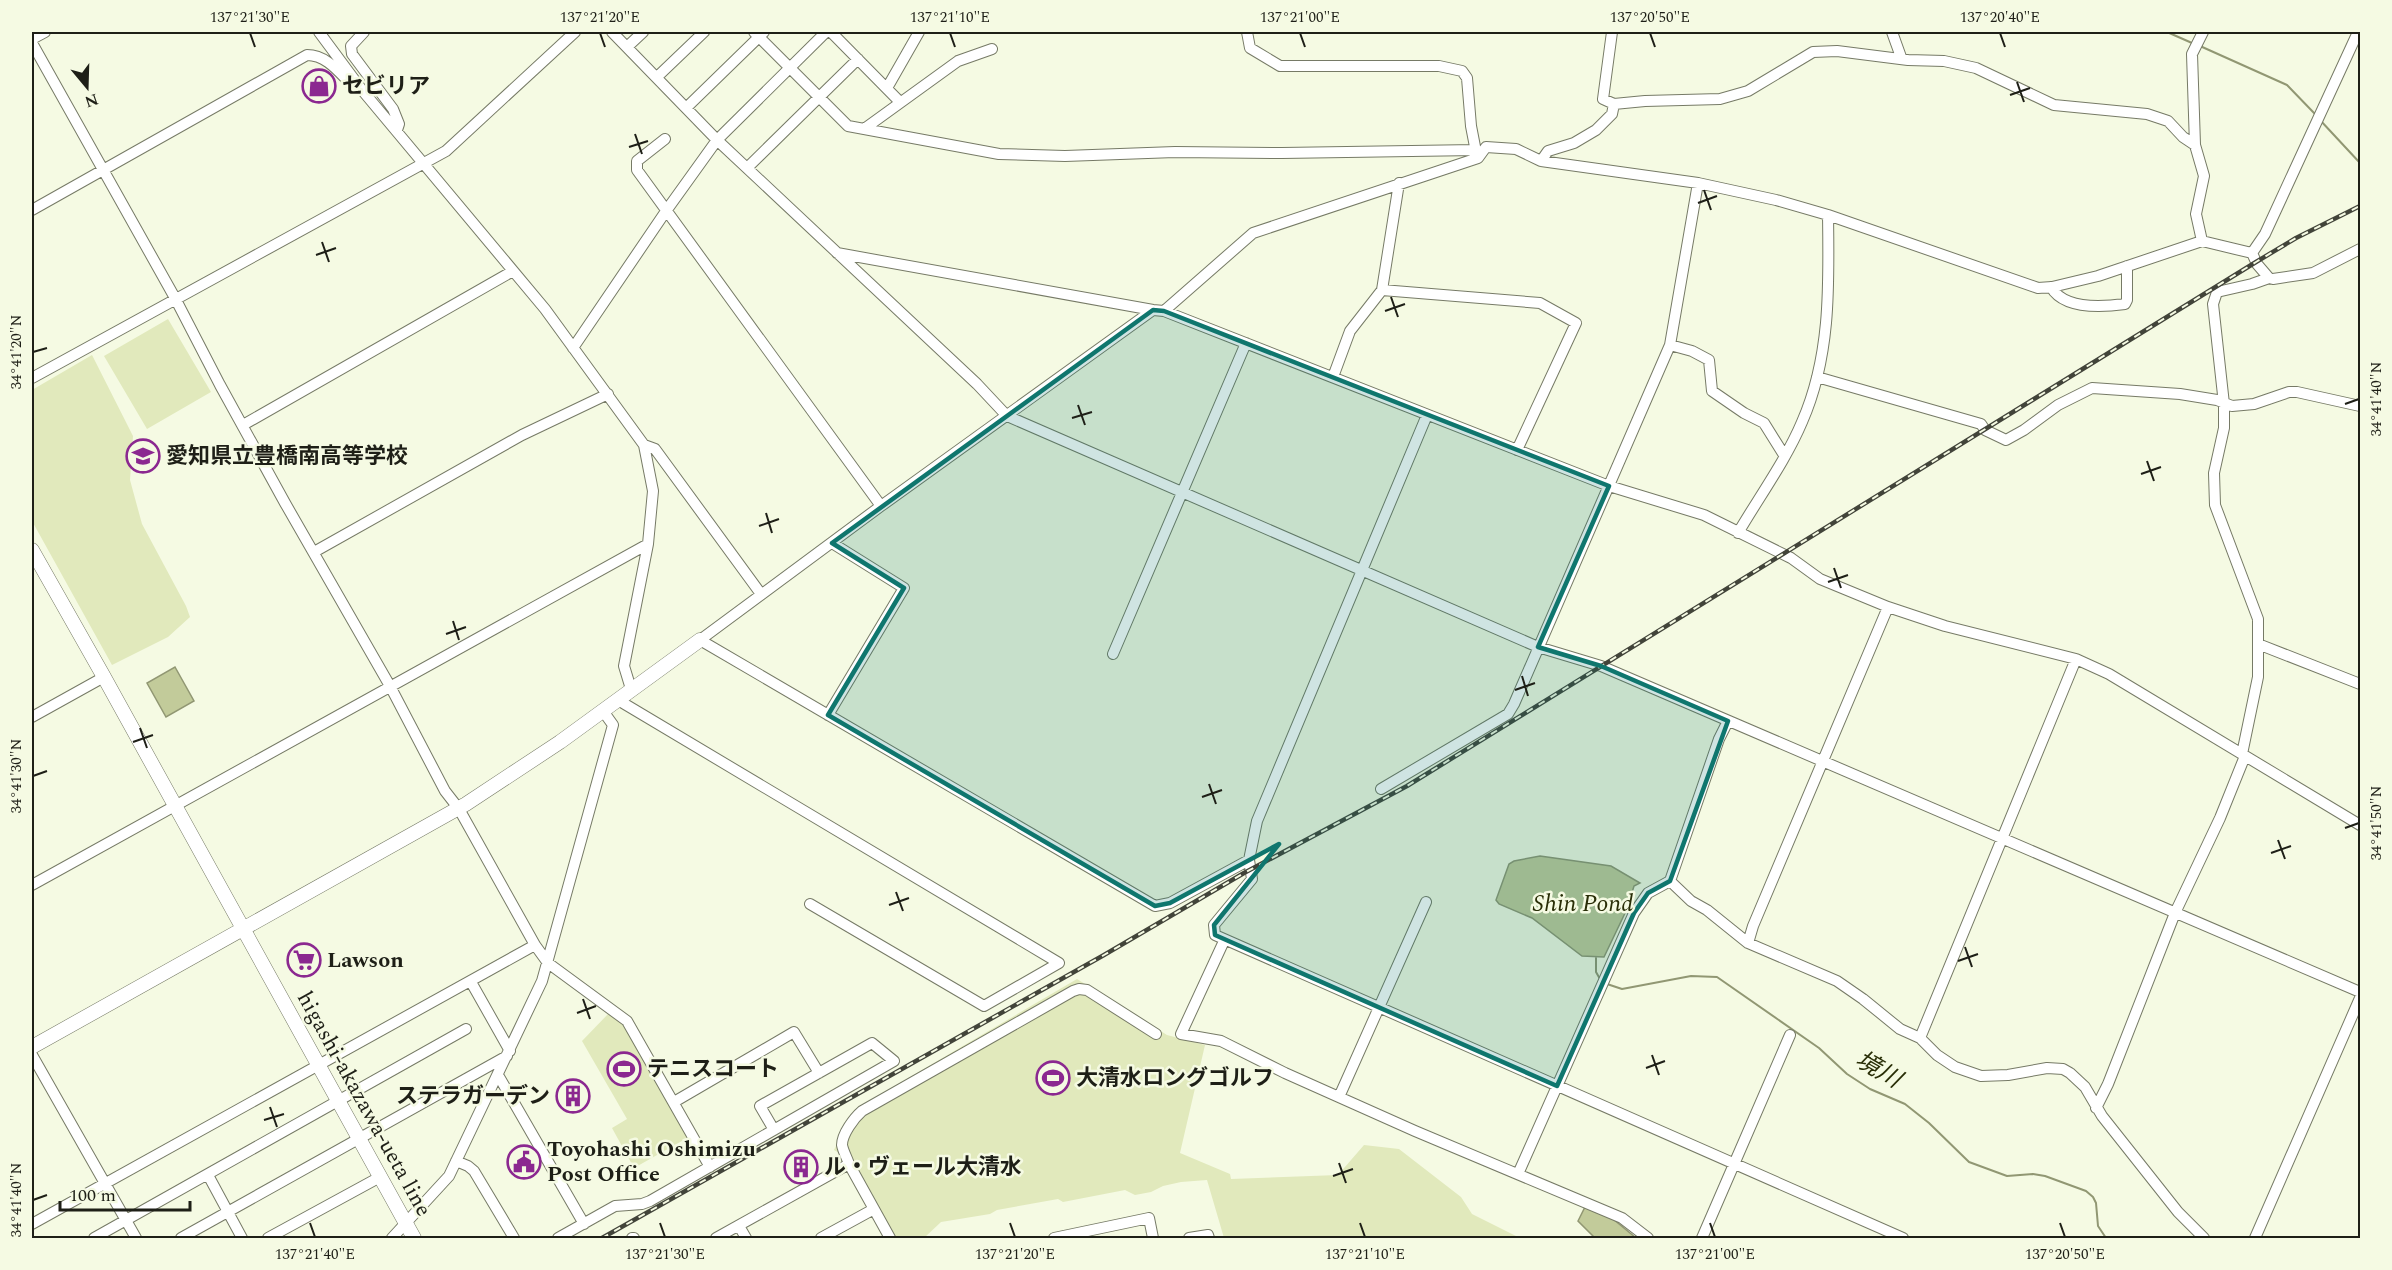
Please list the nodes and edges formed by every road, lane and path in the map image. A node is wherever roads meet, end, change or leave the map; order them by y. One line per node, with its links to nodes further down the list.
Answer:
1 (45, 32): 17 (street)
2 (319, 32): 25 (street)
3 (364, 32): 31 (street)
4 (575, 32): 37 (street)
5 (612, 32): 18 (street)
6 (643, 32): 18 (street)
7 (704, 32): 23 (street)
8 (826, 32): 22 (street)
9 (831, 32): 21 (street)
10 (919, 32): 24 (street)
11 (1248, 32): 35 (street)
12 (1612, 32): 28 (street)
13 (1892, 32): 20 (street)
14 (2358, 32): 48 (street)
15 (759, 33): 22 (street); 29 (street)
16 (2199, 40): 34 (street)
17 (32, 41): 39 (street)
18 (627, 47): 23 (street)
19 (992, 49): 27 (street)
20 (1901, 57): 28 (street); 34 (street)
21 (858, 59): 24 (street); 26 (street)
22 (789, 67): 26 (street); 33 (street)
23 (657, 77): 29 (street)
24 (887, 88): 27 (street)
25 (362, 90): 31 (street); 39 (street)
26 (820, 96): 30 (street); 38 (street)
27 (900, 102): 30 (street)
28 (1614, 104): 36 (street)
29 (686, 108): 33 (street)
30 (864, 129): 35 (street)
31 (397, 130): 37 (street)
32 (665, 140): 43 (street)
33 (717, 140): 38 (street); 43 (street)
34 (2195, 145): 45 (street)
35 (1477, 154): 36 (street); 40 (street)
36 (1541, 161): 41 (street)
37 (423, 163): 50 (street); 54 (street)
38 (747, 168): 47 (street)
39 (102, 170): 42 (street); 54 (street)
40 (1399, 183): 53 (street); 55 (street)
41 (1698, 183): 44 (street); 57 (street)
42 (32, 210)
43 (666, 211): 58 (street); 73 (street)
44 (1828, 215): 52 (street); 60 (street)
45 (2202, 241): 48 (street); 49 (street)
46 (2360, 249): 51 (street)
47 (837, 253): 55 (street); 66 (street)
48 (2252, 253): 51 (street)
49 (2127, 266): 52 (street); 52 (street)
50 (513, 271): 58 (street); 67 (street)
51 (2269, 278): 63 (street)
52 (2051, 287)
53 (1382, 290): 59 (street); 69 (street)
54 (175, 298): 61 (street); 67 (street)
55 (1159, 311): 56 (street); 66 (street)
56 (1246, 343): 59 (street); 72 (street)
57 (1670, 345): 70 (street); 71 (street)
58 (573, 348): 62 (street)
59 (1333, 377): 65 (street)
60 (1818, 377): 63 (street); 70 (street)
61 (32, 378)
62 (609, 394): 68 (street); 78 (street)
63 (2224, 404): 64 (street); 83 (street)
64 (2361, 406)
65 (1427, 415): 69 (street); 79 (street)
66 (1007, 416): 72 (street); 73 (street)
67 (243, 425): 78 (street)
68 (645, 445): 76 (street); 80 (street)
69 (1516, 450): 71 (street)
70 (1784, 455): 74 (street)
71 (1608, 486): 74 (street); 84 (street)
72 (1182, 494): 79 (street); 85 (street)
73 (881, 506): 75 (street)
74 (1738, 533): 81 (street)
75 (832, 543): 80 (street); 93 (street)
76 (648, 544): 89 (street); 90 (street)
77 (32, 550): 87 (main road, higashi-akazawa-ueta line)
78 (314, 552): 89 (street)
79 (1360, 570): 84 (street); 103 (street)
80 (760, 594): 82 (street)
81 (1888, 607): 86 (street); 97 (street)
82 (700, 640): 90 (main road); 93 (street)
83 (2258, 644): 88 (street); 96 (street)
84 (1538, 647): 95 (street); 98 (street)
85 (1113, 654)
86 (2076, 659): 96 (street); 102 (street)
87 (104, 677): 94 (street); 99 (main road, higashi-akazawa-ueta line)
88 (2361, 684)
89 (390, 686): 99 (street); 100 (street)
90 (632, 689): 91 (main road)
91 (618, 700): 92 (main road); 107 (street)
92 (603, 711): 100 (main road); 113 (street)
93 (828, 715): 103 (street)
94 (32, 717)
95 (1728, 721): 97 (street); 104 (street)
96 (2243, 755): 101 (street); 108 (street)
97 (1822, 762): 102 (street); 111 (street)
98 (1381, 789)
99 (174, 806): 105 (street); 109 (main road, higashi-akazawa-ueta line)
100 (459, 809): 109 (main road); 112 (street)
101 (2361, 825)
102 (2002, 839): 108 (street); 121 (street)
103 (1249, 860): 110 (street)
104 (1670, 881): 111 (street); 128 (street)
105 (32, 885)
106 (1426, 902): 117 (street)
107 (810, 904)
108 (2175, 913): 115 (street); 132 (street)
109 (243, 930): 122 (main road); 125 (main road, higashi-akazawa-ueta line)
110 (1224, 941): 117 (street); 129 (street)
111 (1748, 943): 121 (street)
112 (535, 945): 113 (street); 114 (street)
113 (548, 963): 123 (street); 131 (street)
114 (471, 982): 123 (street); 125 (street)
115 (2361, 992)
116 (2361, 998): 171 (street)
117 (1378, 1009): 128 (street); 129 (street)
118 (466, 1029): 130 (street)
119 (1156, 1034): 136 (street)
120 (1790, 1035): 137 (street)
121 (1920, 1038): 132 (street)
122 (32, 1047)
123 (508, 1054): 127 (street); 134 (street)
124 (32, 1055): 142 (street)
125 (319, 1065): 130 (main road, higashi-akazawa-ueta line); 142 (street)
126 (819, 1072): 131 (street); 133 (street); 133 (street)
127 (498, 1075): 135 (street); 148 (street)
128 (1557, 1086): 137 (street); 139 (street)
129 (1339, 1097): 139 (street)
130 (339, 1101): 134 (main road, higashi-akazawa-ueta line); 140 (street)
131 (674, 1102): 138 (street)
132 (2096, 1108): 170 (street)
133 (774, 1130): 138 (street)
134 (360, 1140): 141 (main road, higashi-akazawa-ueta line); 144 (street)
135 (456, 1161): 147 (street); 157 (street)
136 (849, 1164): 143 (street); 149 (street)
137 (1733, 1164): 168 (street); 169 (street)
138 (710, 1167): 148 (street)
139 (1518, 1174): 167 (street)
140 (208, 1175): 144 (street); 145 (street)
141 (380, 1177): 147 (main road, higashi-akazawa-ueta line); 154 (street)
142 (104, 1183): 145 (street); 146 (street)
143 (874, 1209): 161 (street); 162 (street)
144 (228, 1212): 152 (street); 153 (street)
145 (126, 1221): 150 (street); 151 (street)
146 (32, 1224)
147 (405, 1224): 155 (street); 156 (main road, higashi-akazawa-ueta line)
148 (584, 1224): 158 (street)
149 (739, 1226): 159 (street); 160 (street)
150 (94, 1239)
151 (136, 1239)
152 (181, 1239)
153 (242, 1239)
154 (268, 1239)
155 (392, 1239)
156 (414, 1239)
157 (514, 1239)
158 (558, 1239)
159 (716, 1239)
160 (746, 1239)
161 (821, 1239)
162 (890, 1239)
163 (1054, 1239): 164 (street)
164 (1153, 1239)
165 (1189, 1239): 166 (street)
166 (1209, 1239)
167 (1648, 1239)
168 (1702, 1239)
169 (1903, 1239)
170 (2204, 1239)
171 (2255, 1239)

